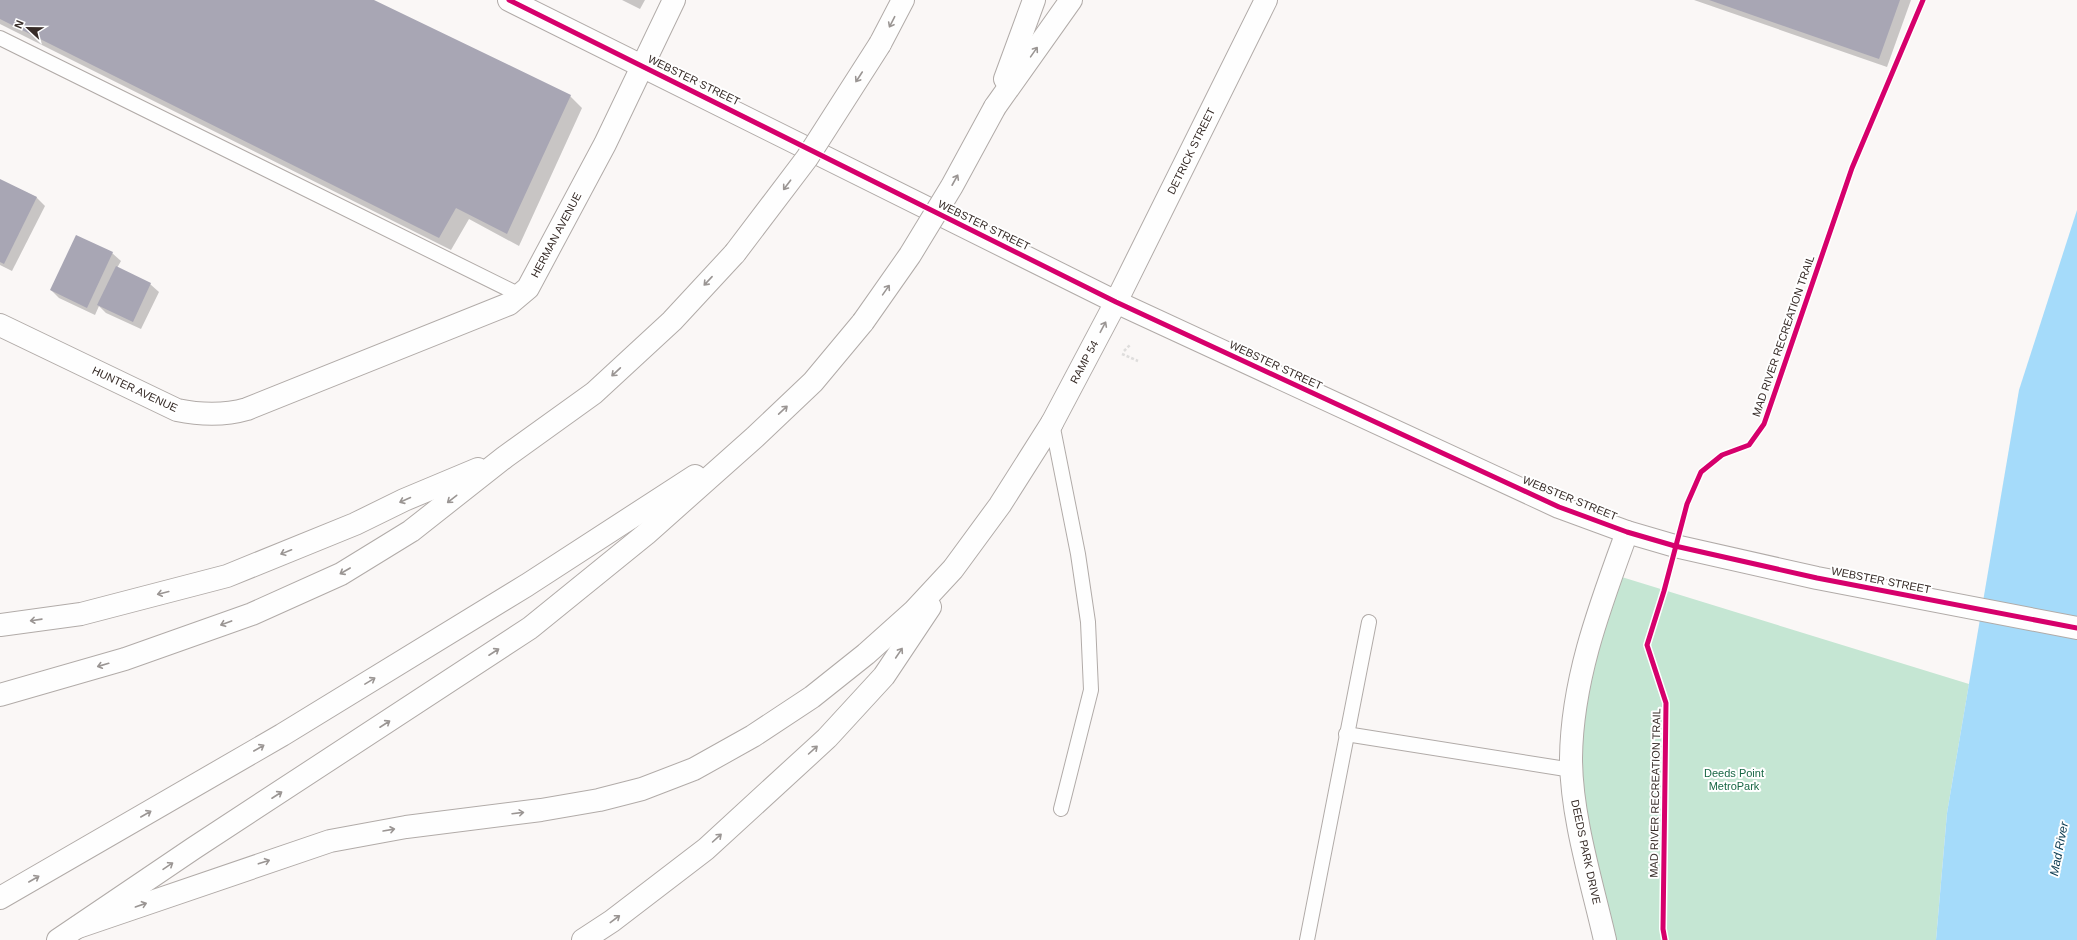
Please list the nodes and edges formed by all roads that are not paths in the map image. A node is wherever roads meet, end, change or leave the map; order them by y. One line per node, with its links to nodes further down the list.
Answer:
1 (509, 0): 8 (main road, WEBSTER STREET)
2 (674, 0): 8 (main road, HERMAN AVENUE)
3 (903, 0): 16 (main road, one-way to 16, bridge)
4 (1034, 0): 9 (main road)
5 (1071, 0): 9 (main road, one-way to 5)
6 (1266, 0): 11 (main road, DETRICK STREET)
7 (0, 38): 10 (lane)
8 (641, 65): 10 (main road, HERMAN AVENUE); 11 (main road, WEBSTER STREET)
9 (995, 107): 15 (main road, one-way to 9, bridge)
10 (520, 296): 13 (main road, HERMAN AVENUE)
11 (1116, 302): 14 (main road, RAMP 54, one-way to 11); 17 (main road, WEBSTER STREET)
12 (0, 325): 13 (main road, HUNTER AVENUE)
13 (343, 370)
14 (1052, 423): 18 (main road, RAMP 54); 25 (lane)
15 (754, 437): 26 (main road, one-way to 15); 27 (main road, one-way to 15)
16 (505, 457): 20 (main road, one-way to 20); 22 (main road, one-way to 22)
17 (1627, 532): 21 (main road, WEBSTER STREET); 24 (main road, DEEDS PARK DRIVE)
18 (953, 569): 27 (main road, one-way to 18); 29 (main road, one-way to 18)
19 (1368, 622): 23 (lane)
20 (0, 625)
21 (2077, 628)
22 (0, 695)
23 (1346, 734): 24 (lane); 30 (lane)
24 (1572, 770): 31 (main road, DEEDS PARK DRIVE)
25 (1061, 809)
26 (0, 898)
27 (78, 927): 28 (main road)
28 (58, 940)
29 (583, 940)
30 (1307, 940)
31 (1605, 940)

